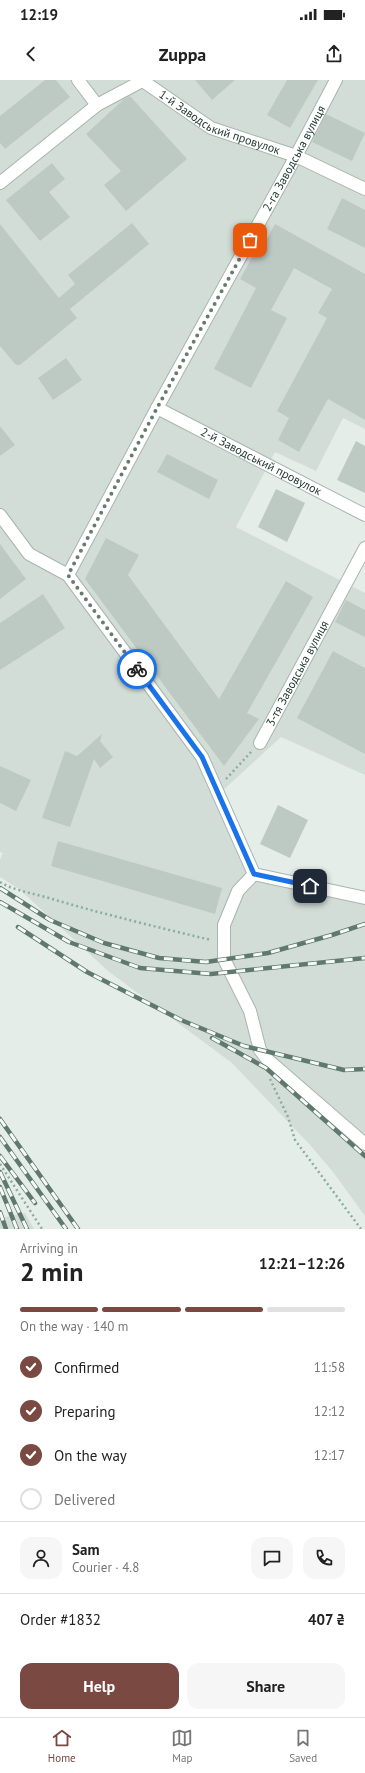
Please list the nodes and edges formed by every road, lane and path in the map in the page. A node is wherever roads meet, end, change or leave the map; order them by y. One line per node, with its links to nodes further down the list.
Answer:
1 (78, 80): 4 (street)
2 (143, 80): 4 (street); 5 (street, 1-й Заводський провулок)
3 (336, 80): 5 (street, 2-га Заводська вулиця)
4 (97, 105): 6 (street)
5 (296, 156): 7 (street, 1-й Заводський провулок); 8 (street, 2-га Заводська вулиця)
6 (0, 183)
7 (365, 189)
8 (157, 408): 10 (street, 2-й Заводський провулок); 12 (street, 2-га Заводська вулиця)
9 (0, 515): 12 (street)
10 (365, 515)
11 (365, 548): 13 (street, 3-тя Заводська вулиця)
12 (68, 575): 14 (street)
13 (260, 743): 14 (path)
14 (216, 788): 15 (street)
15 (254, 874): 17 (street); 18 (street)
16 (0, 882): 18 (path)
17 (365, 898)
18 (224, 944): 19 (street)
19 (267, 1059): 20 (street); 23 (path)
20 (365, 1144)
21 (0, 1164): 22 (path)
22 (42, 1229)
23 (361, 1229)

